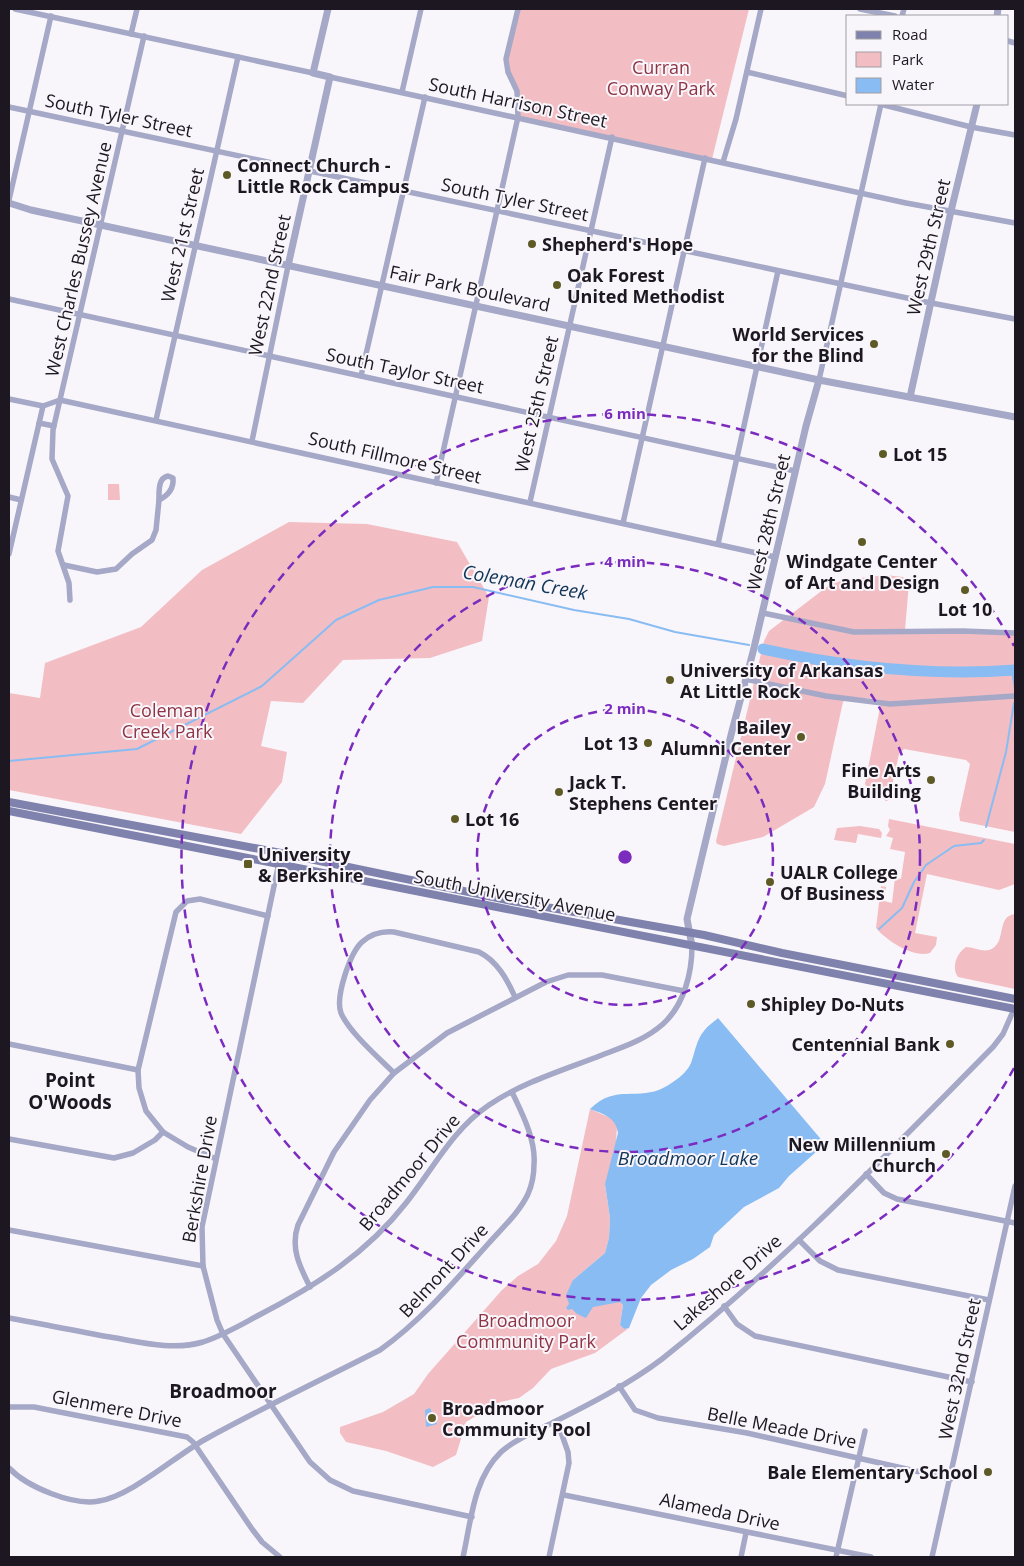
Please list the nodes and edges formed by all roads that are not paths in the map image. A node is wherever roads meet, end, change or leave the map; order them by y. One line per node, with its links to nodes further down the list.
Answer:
1 (15, 9): 9 (street, South Harrison Street)
2 (137, 9): 10 (street)
3 (328, 9): 14 (street)
4 (421, 9): 16 (street)
5 (518, 9): 24 (street)
6 (761, 9): 13 (street)
7 (860, 9): 8 (street)
8 (890, 15)
9 (51, 16): 10 (street, South Harrison Street); 23 (street)
10 (131, 34): 11 (street, South Harrison Street)
11 (144, 36): 12 (street, South Harrison Street); 26 (street, West Charles Bussey Avenue)
12 (238, 57): 14 (street, South Harrison Street); 29 (street, West 21st Street)
13 (747, 72): 17 (street); 31 (street)
14 (313, 73): 15 (street, South Harrison Street)
15 (330, 77): 16 (street, South Harrison Street); 32 (street, West 22nd Street)
16 (402, 92): 18 (street, South Harrison Street)
17 (846, 96)
18 (424, 97): 24 (street, South Harrison Street); 33 (street)
19 (881, 105): 34 (street, West 28th Street)
20 (885, 105): 25 (street)
21 (976, 105): 25 (street, West 29th Street)
22 (9, 107): 23 (street, South Tyler Street)
23 (29, 111): 26 (street, South Tyler Street); 35 (street)
24 (518, 117): 28 (street, South Harrison Street); 36 (street)
25 (971, 127): 27 (street); 37 (street, West 29th Street)
26 (122, 131): 29 (street, South Tyler Street); 39 (street, West Charles Bussey Avenue)
27 (1015, 135)
28 (612, 137): 30 (street, South Harrison Street); 40 (street, West 25th Street)
29 (216, 151): 32 (street, South Tyler Street); 41 (street, West 21st Street)
30 (705, 158): 31 (street, South Harrison Street); 42 (street)
31 (724, 162): 34 (street, South Harrison Street)
32 (309, 171): 33 (street, South Tyler Street); 43 (street, West 22nd Street)
33 (403, 191): 36 (street, South Tyler Street); 46 (street)
34 (861, 191): 37 (street, South Harrison Street); 45 (street, West 28th Street)
35 (9, 202): 39 (street, Fair Park Boulevard)
36 (496, 211): 40 (street, South Tyler Street); 49 (street)
37 (951, 211): 38 (street, South Harrison Street); 48 (street, West 29th Street)
38 (1015, 223)
39 (101, 225): 41 (street, Fair Park Boulevard); 50 (street, West Charles Bussey Avenue)
40 (590, 231): 42 (street, South Tyler Street); 52 (street, West 25th Street)
41 (195, 245): 43 (street, Fair Park Boulevard); 53 (street, West 21st Street)
42 (684, 251): 44 (street, South Tyler Street); 54 (street)
43 (288, 266): 46 (street, Fair Park Boulevard); 55 (street, West 22nd Street)
44 (778, 271): 45 (street, South Tyler Street); 56 (street)
45 (840, 284): 48 (street, South Tyler Street); 58 (street, West 28th Street)
46 (382, 285): 49 (street, Fair Park Boulevard); 57 (street)
47 (9, 299): 50 (street, South Taylor Street)
48 (932, 304): 51 (street, South Tyler Street); 60 (street, West 29th Street)
49 (474, 305): 52 (street, Fair Park Boulevard); 59 (street)
50 (80, 314): 53 (street, South Taylor Street); 62 (street, West Charles Bussey Avenue)
51 (1015, 319)
52 (570, 325): 54 (street, Fair Park Boulevard); 64 (street, West 25th Street)
53 (175, 335): 55 (street, South Taylor Street); 66 (street, West 21st Street)
54 (663, 346): 56 (street, Fair Park Boulevard); 69 (street)
55 (270, 356): 57 (street, South Taylor Street); 70 (street, West 22nd Street)
56 (757, 366): 58 (street, Fair Park Boulevard); 71 (street)
57 (361, 376): 59 (street, South Taylor Street)
58 (819, 380): 60 (street, Fair Park Boulevard); 72 (street, West 28th Street)
59 (455, 396): 64 (street, South Taylor Street); 73 (street)
60 (910, 397): 65 (street, Fair Park Boulevard)
61 (9, 399): 63 (street)
62 (60, 400): 63 (street); 66 (street, South Fillmore Street); 68 (street, West Charles Bussey Avenue)
63 (43, 406): 67 (street)
64 (549, 417): 69 (street, South Taylor Street); 77 (street, West 25th Street)
65 (1015, 417)
66 (156, 420): 70 (street, South Fillmore Street)
67 (39, 423): 68 (street); 75 (street)
68 (54, 426): 82 (street, West Charles Bussey Avenue)
69 (642, 437): 71 (street, South Taylor Street); 78 (street)
70 (252, 441): 73 (street, South Fillmore Street)
71 (737, 458): 72 (street, South Taylor Street); 79 (street)
72 (795, 471): 81 (street, West 28th Street)
73 (436, 483): 77 (street, South Fillmore Street)
74 (9, 497): 75 (street)
75 (21, 500): 80 (street)
76 (159, 500): 82 (street)
77 (530, 502): 78 (street, South Fillmore Street)
78 (623, 522): 79 (street, South Fillmore Street)
79 (718, 544): 81 (street, South Fillmore Street)
80 (9, 554)
81 (775, 556): 84 (street, West 28th Street)
82 (64, 565): 83 (street, West Charles Bussey Avenue)
83 (70, 600)
84 (763, 613): 85 (street); 86 (street, West 28th Street)
85 (1015, 633)
86 (745, 679): 87 (street); 93 (street, West 28th Street)
87 (1015, 696)
88 (9, 802): 90 (main road, South University Avenue)
89 (9, 811): 91 (main road, South University Avenue)
90 (281, 853): 91 (street, Berkshire Drive); 93 (main road, South University Avenue)
91 (279, 864): 92 (street, Berkshire Drive); 94 (main road, South University Avenue)
92 (268, 916): 100 (street); 105 (street, Berkshire Drive)
93 (691, 932): 94 (street, West 28th Street); 97 (main road, South University Avenue)
94 (692, 946): 95 (street, Broadmoor Drive); 98 (main road, South University Avenue)
95 (684, 991): 96 (street); 102 (street, Broadmoor Drive)
96 (515, 997): 101 (street); 101 (street)
97 (1015, 999)
98 (1014, 1009): 106 (street, Lakeshore Drive)
99 (9, 1044): 100 (street)
100 (138, 1070): 103 (street)
101 (394, 1073): 113 (street)
102 (512, 1092): 113 (street, Broadmoor Drive); 120 (street, Belmont Drive)
103 (163, 1132): 104 (street); 105 (street)
104 (9, 1139)
105 (216, 1159): 112 (street, Berkshire Drive)
106 (866, 1174): 108 (street); 111 (street, Lakeshore Drive)
107 (1015, 1186): 108 (street, West 32nd Street)
108 (1007, 1221): 109 (street); 114 (street, West 32nd Street)
109 (1015, 1223)
110 (9, 1230): 112 (street)
111 (798, 1240): 114 (street); 115 (street, Lakeshore Drive)
112 (203, 1266): 117 (street, Berkshire Drive)
113 (310, 1287): 117 (street, Broadmoor Drive)
114 (989, 1300): 118 (street, West 32nd Street)
115 (724, 1306): 118 (street); 119 (street, Lakeshore Drive)
116 (9, 1318): 117 (street, Broadmoor Drive)
117 (223, 1334): 120 (street, Berkshire Drive)
118 (972, 1382): 127 (street, West 32nd Street)
119 (619, 1386): 122 (street, Lakeshore Drive); 125 (street, Belle Meade Drive)
120 (271, 1405): 124 (street, Belmont Drive); 129 (street, Berkshire Drive)
121 (9, 1407): 124 (street, Glenmere Drive)
122 (557, 1421): 128 (street); 129 (street, Lakeshore Drive)
123 (865, 1431): 125 (street)
124 (195, 1446): 126 (street, Belmont Drive); 132 (street, Glenmere Drive)
125 (858, 1457): 127 (street, Belle Meade Drive); 131 (street)
126 (9, 1468)
127 (951, 1479): 137 (street, West 32nd Street)
128 (564, 1495): 130 (street, Alameda Drive); 134 (street)
129 (472, 1517): 133 (street, Lakeshore Drive)
130 (746, 1533): 131 (street, Alameda Drive); 135 (street)
131 (836, 1554): 136 (street, Alameda Drive)
132 (280, 1557)
133 (462, 1557)
134 (549, 1557)
135 (741, 1557)
136 (871, 1557)
137 (932, 1557)

